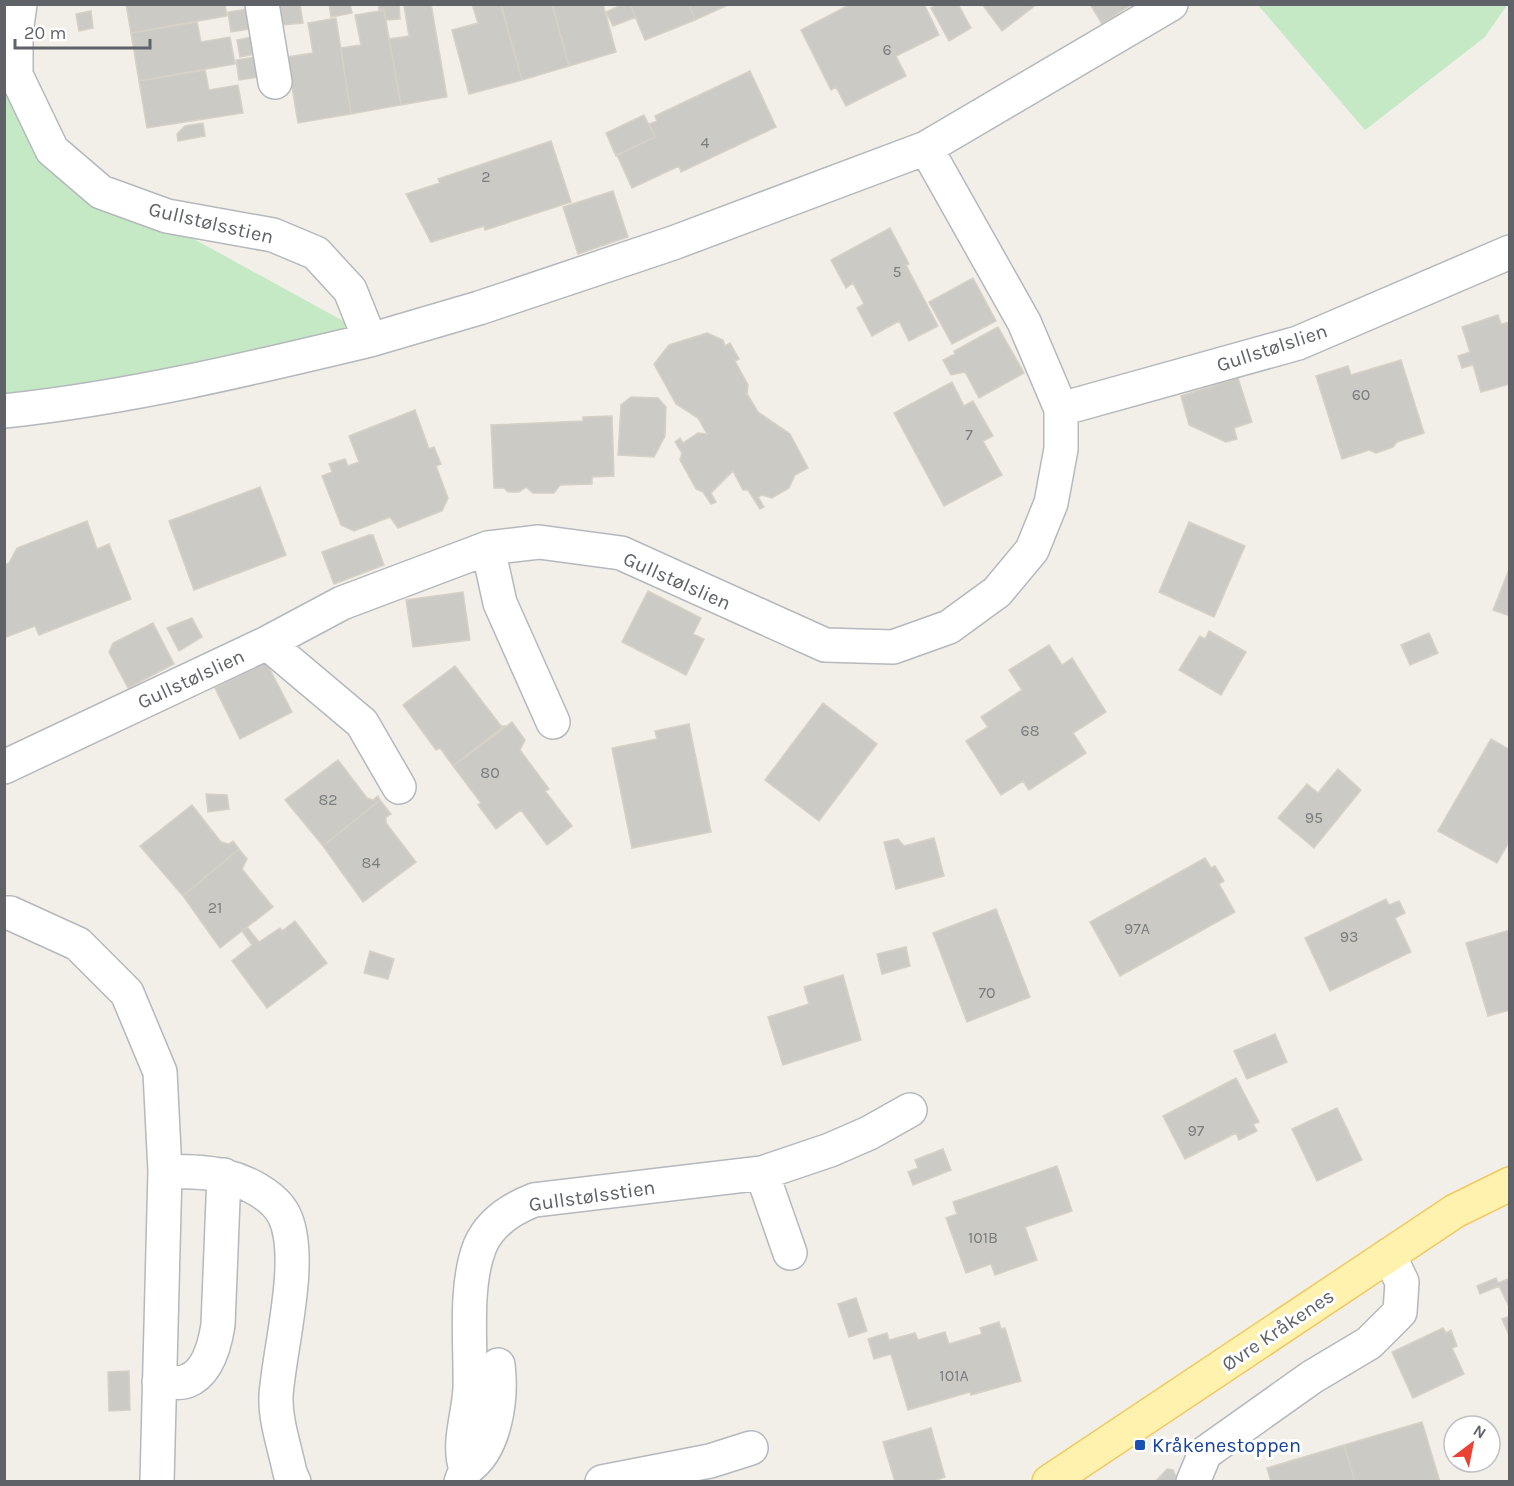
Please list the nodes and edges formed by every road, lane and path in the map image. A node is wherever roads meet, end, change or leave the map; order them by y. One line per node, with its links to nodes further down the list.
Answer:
1 (20, 4): 7 (street, Gullstølsstien)
2 (262, 4): 4 (street)
3 (1171, 4): 5 (street)
4 (274, 82)
5 (926, 148): 7 (street); 8 (street, Gullstølslien)
6 (1509, 252): 8 (street, Gullstølslien)
7 (369, 340): 9 (street)
8 (1060, 409): 10 (street, Gullstølslien)
9 (4, 411)
10 (488, 548): 11 (street, Gullstølslien); 12 (street)
11 (267, 643): 13 (street, Gullstølslien); 14 (street)
12 (553, 722)
13 (4, 767)
14 (399, 787)
15 (4, 913): 17 (street)
16 (910, 1110): 18 (street, Gullstølsstien)
17 (165, 1171): 19 (street); 24 (street)
18 (762, 1173): 21 (street); 26 (street, Gullstølsstien)
19 (224, 1175): 24 (street); 28 (street)
20 (1509, 1184): 22 (main road, Øvre Kråkenes)
21 (790, 1253)
22 (1389, 1255): 30 (main road, Øvre Kråkenes); 31 (street)
23 (498, 1365): 26 (street)
24 (159, 1382): 27 (street)
25 (751, 1448): 29 (street)
26 (464, 1475)
27 (157, 1482)
28 (294, 1482)
29 (603, 1482)
30 (1049, 1482)
31 (1193, 1482)

